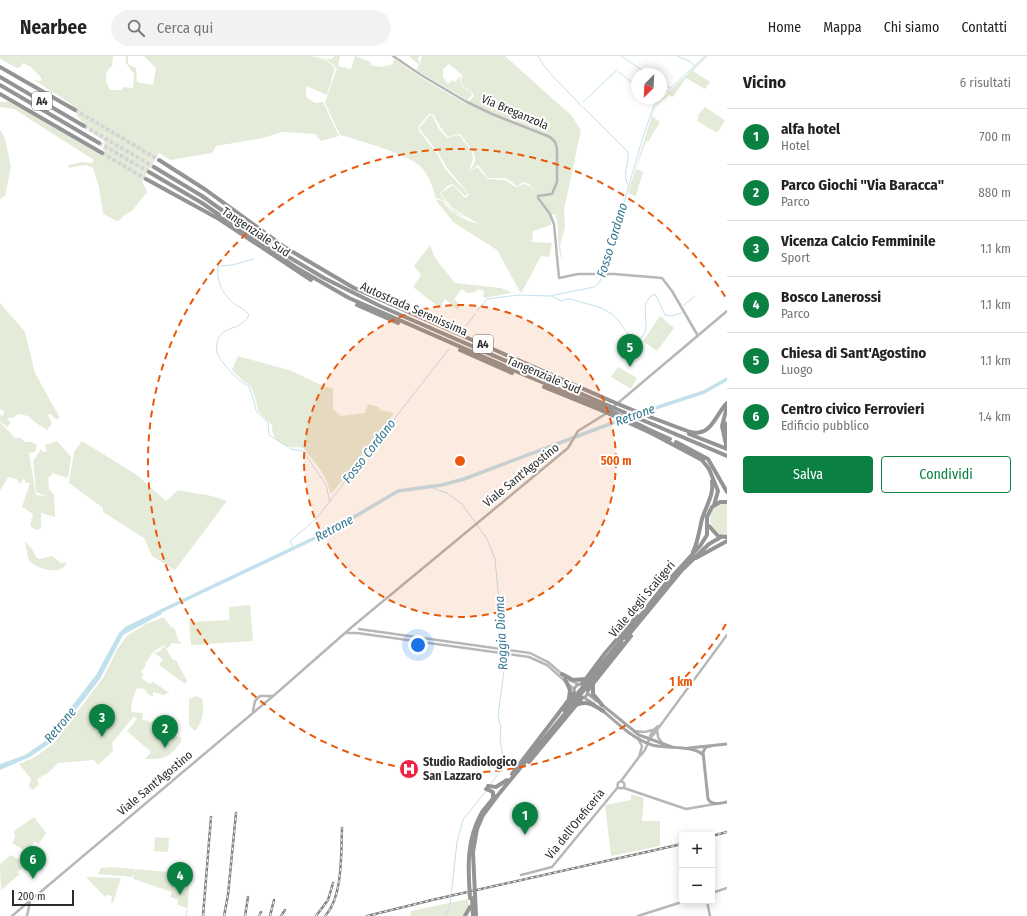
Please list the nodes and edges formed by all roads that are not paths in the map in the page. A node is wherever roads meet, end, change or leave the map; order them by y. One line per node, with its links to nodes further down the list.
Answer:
1 (393, 56): 15 (main road, Via Breganzola)
2 (0, 66): 6 (highway, A4)
3 (0, 77): 7 (highway, A4)
4 (0, 85): 8 (highway)
5 (0, 94): 9 (highway)
6 (75, 110)
7 (84, 126)
8 (99, 143)
9 (102, 154)
10 (159, 160): 20 (highway, Autostrada Serenissima / A4, bridge)
11 (154, 167): 18 (highway, Autostrada Serenissima / A4)
12 (149, 172): 18 (highway, Tangenziale Sud)
13 (146, 179): 18 (highway, Tangenziale Sud)
14 (727, 311): 15 (main road, Viale Sant'Agostino)
15 (698, 336): 36 (main road, Viale Sant'Agostino)
16 (727, 403): 20 (highway)
17 (727, 407): 22 (highway)
18 (605, 408): 21 (highway, Tangenziale Sud, bridge); 24 (highway, Autostrada Serenissima / A4, bridge)
19 (727, 413): 22 (highway)
20 (642, 414): 23 (highway, Autostrada Serenissima / A4)
21 (652, 432): 25 (highway, Tangenziale Sud); 26 (highway, Tangenziale Sud)
22 (725, 437): 23 (highway)
23 (727, 449)
24 (727, 456)
25 (712, 474): 28 (highway, Tangenziale Sud); 33 (highway)
26 (727, 492)
27 (727, 502): 28 (highway)
28 (714, 505): 29 (highway, Viale degli Scaligeri)
29 (708, 522): 30 (highway); 33 (highway, Viale degli Scaligeri)
30 (721, 537): 31 (highway); 33 (highway, Viale degli Scaligeri)
31 (727, 537)
32 (727, 541): 33 (highway)
33 (690, 561): 34 (highway, Viale degli Scaligeri); 35 (highway, Viale degli Scaligeri)
34 (662, 593): 43 (highway, Viale degli Scaligeri); 49 (highway)
35 (656, 597): 43 (highway, Viale degli Scaligeri); 46 (highway)
36 (361, 620): 37 (main road, Viale Sant'Agostino); 38 (main road, Viale Sant'Agostino)
37 (353, 627): 38 (main road); 39 (main road); 40 (main road, Viale Sant'Agostino)
38 (359, 628): 41 (main road, Viale Sant'Agostino); 44 (main road)
39 (352, 632): 40 (main road); 41 (main road)
40 (346, 633): 53 (main road, Viale Sant'Agostino)
41 (357, 633): 44 (main road)
42 (727, 635): 63 (main road)
43 (624, 639): 80 (highway, Viale degli Scaligeri, bridge)
44 (503, 651): 45 (main road); 47 (main road)
45 (562, 674): 46 (highway); 48 (main road)
46 (586, 679): 48 (highway)
47 (565, 680): 50 (main road); 55 (highway)
48 (580, 684): 50 (main road); 51 (main road)
49 (593, 684): 51 (highway); 59 (highway)
50 (574, 691): 54 (main road); 55 (highway)
51 (588, 692): 54 (main road); 59 (main road)
52 (264, 696): 53 (main road); 56 (main road); 57 (main road)
53 (274, 696): 56 (main road, Viale Sant'Agostino)
54 (582, 697): 58 (highway); 61 (main road)
55 (568, 701): 80 (highway)
56 (266, 702): 60 (main road, Viale Sant'Agostino)
57 (254, 704): 60 (main road); 62 (main road)
58 (576, 705): 61 (highway); 80 (highway)
59 (602, 705): 66 (main road)
60 (261, 707): 62 (main road, Viale Sant'Agostino)
61 (603, 711): 67 (main road)
62 (253, 712): 96 (main road, Viale Sant'Agostino)
63 (659, 726): 64 (main road); 65 (main road)
64 (653, 730): 66 (main road); 68 (main road)
65 (657, 730): 68 (main road); 70 (main road)
66 (634, 731): 68 (main road)
67 (636, 738): 68 (main road); 71 (main road); 76 (main road)
68 (649, 739): 70 (main road); 71 (main road); 73 (main road)
69 (727, 744): 72 (main road)
70 (664, 745): 74 (main road)
71 (648, 746): 73 (main road); 77 (main road)
72 (711, 746): 75 (main road); 78 (main road)
73 (669, 748): 74 (main road)
74 (678, 749): 75 (main road)
75 (688, 749): 78 (main road)
76 (641, 750): 77 (main road); 79 (main road)
77 (644, 753): 79 (main road)
78 (703, 755): 85 (main road)
79 (640, 757): 82 (main road)
80 (513, 775): 81 (highway, Viale degli Scaligeri); 90 (highway, Viale degli Scaligeri)
81 (507, 780): 86 (highway, Viale degli Scaligeri); 86 (highway)
82 (621, 782): 83 (main road); 84 (main road)
83 (618, 787): 84 (main road); 91 (main road, Via dell'Oreficeria)
84 (624, 788): 89 (main road)
85 (708, 798): 88 (main road); 89 (main road)
86 (492, 799): 90 (highway, Viale degli Scaligeri)
87 (727, 802): 88 (main road)
88 (717, 804): 89 (main road)
89 (704, 807)
90 (482, 814): 97 (highway, Viale degli Scaligeri, bridge); 101 (highway, Viale degli Scaligeri, bridge)
91 (521, 875)
92 (727, 888): 93 (main road)
93 (715, 892)
94 (679, 903): 102 (main road)
95 (707, 904): 103 (main road)
96 (27, 906): 98 (main road); 99 (main road)
97 (470, 907): 100 (highway); 101 (highway, Viale degli Scaligeri)
98 (12, 916)
99 (27, 916)
100 (465, 916)
101 (473, 916)
102 (638, 916)
103 (710, 916)

